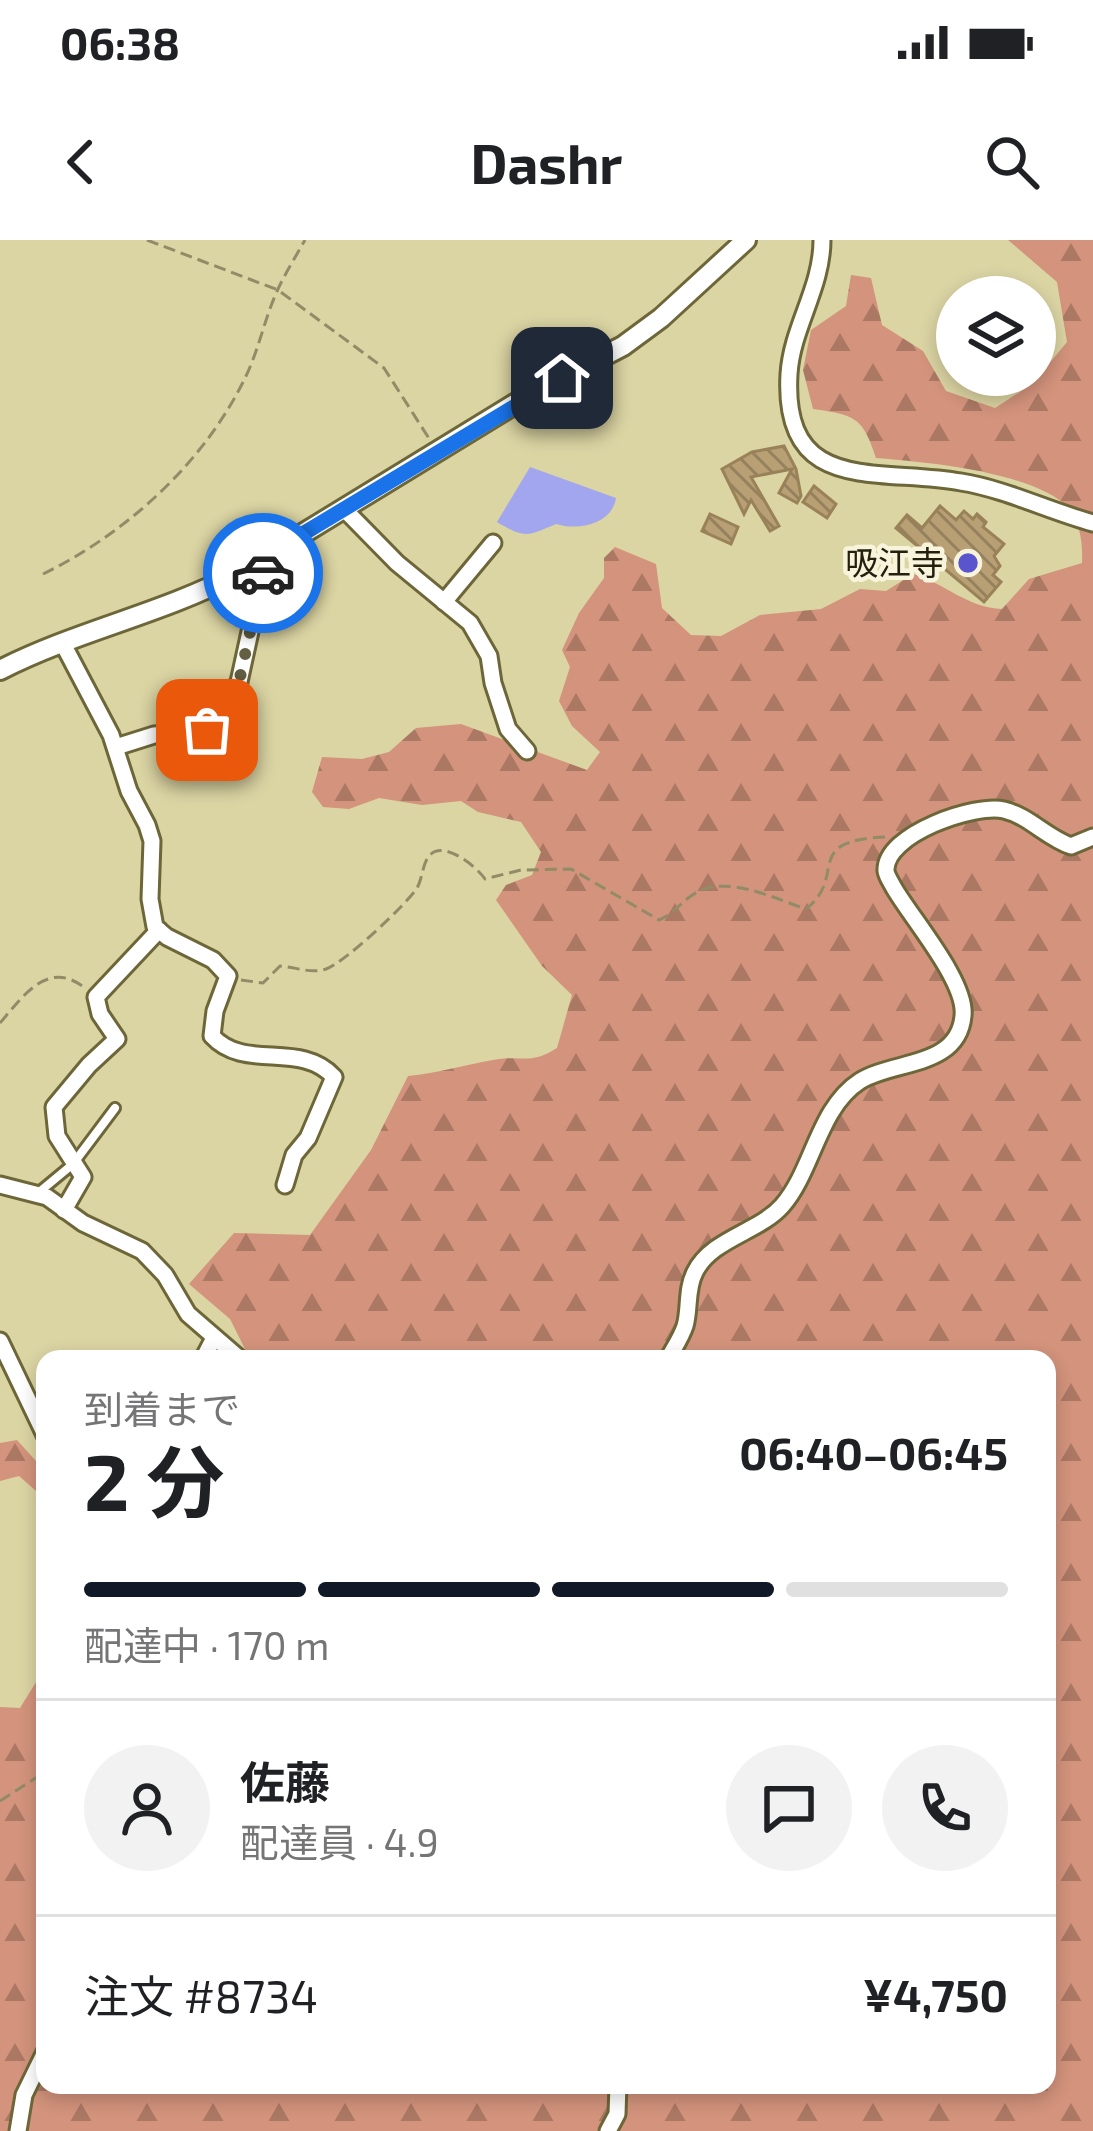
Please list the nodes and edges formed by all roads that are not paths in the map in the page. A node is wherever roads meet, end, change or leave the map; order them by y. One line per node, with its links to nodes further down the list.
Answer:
1 (746, 240): 3 (street)
2 (822, 240): 4 (street)
3 (344, 508): 6 (street); 7 (street)
4 (1093, 523)
5 (493, 543): 7 (street)
6 (256, 562): 8 (street); 10 (street)
7 (444, 602): 11 (street)
8 (62, 642): 9 (street); 10 (street)
9 (0, 670)
10 (116, 747): 13 (street)
11 (527, 751)
12 (1093, 837): 24 (street)
13 (159, 930): 15 (street); 17 (street)
14 (115, 1108): 15 (lane)
15 (73, 1164): 18 (lane); 19 (street)
16 (0, 1185): 18 (street)
17 (285, 1185)
18 (37, 1194): 19 (street)
19 (64, 1210): 20 (street)
20 (214, 1338): 22 (street); 23 (street)
21 (0, 1341): 25 (street)
22 (207, 1350)
23 (229, 1350)
24 (672, 1350)
25 (36, 1416)
26 (36, 2070): 28 (street)
27 (618, 2094): 29 (street)
28 (17, 2131)
29 (608, 2131)

